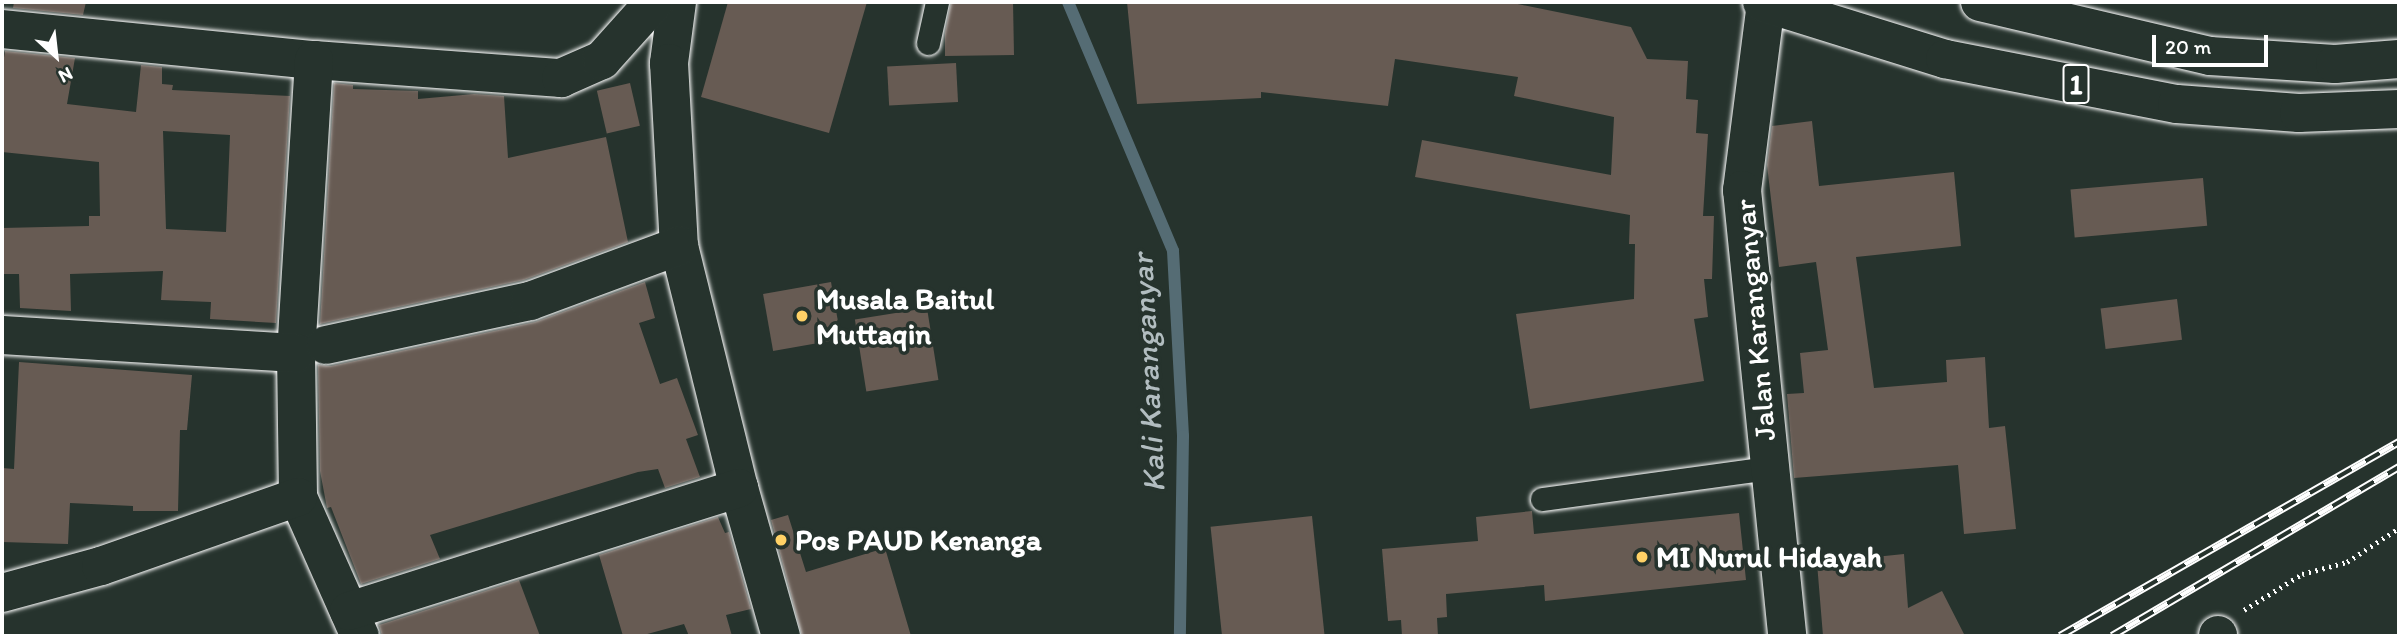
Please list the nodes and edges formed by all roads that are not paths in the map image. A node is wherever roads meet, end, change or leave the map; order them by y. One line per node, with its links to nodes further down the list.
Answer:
1 (654, 2): 9 (main road)
2 (677, 2): 11 (main road)
3 (937, 2): 7 (lane)
4 (1980, 2): 8 (main road, 1)
5 (1764, 3): 10 (main road, 1); 14 (main road, Jalan Karanganyar)
6 (2, 29): 9 (main road)
7 (928, 43)
8 (2399, 59)
9 (314, 60): 13 (main road)
10 (2399, 109)
11 (679, 246): 13 (main road); 15 (main road)
12 (2, 335): 13 (main road)
13 (311, 349): 16 (main road)
14 (1768, 468): 17 (lane); 21 (main road, Jalan Karanganyar)
15 (739, 488): 19 (main road); 20 (main road)
16 (298, 497): 18 (main road); 19 (main road)
17 (1542, 499)
18 (2, 593)
19 (355, 623)
20 (781, 636)
21 (1787, 636)

